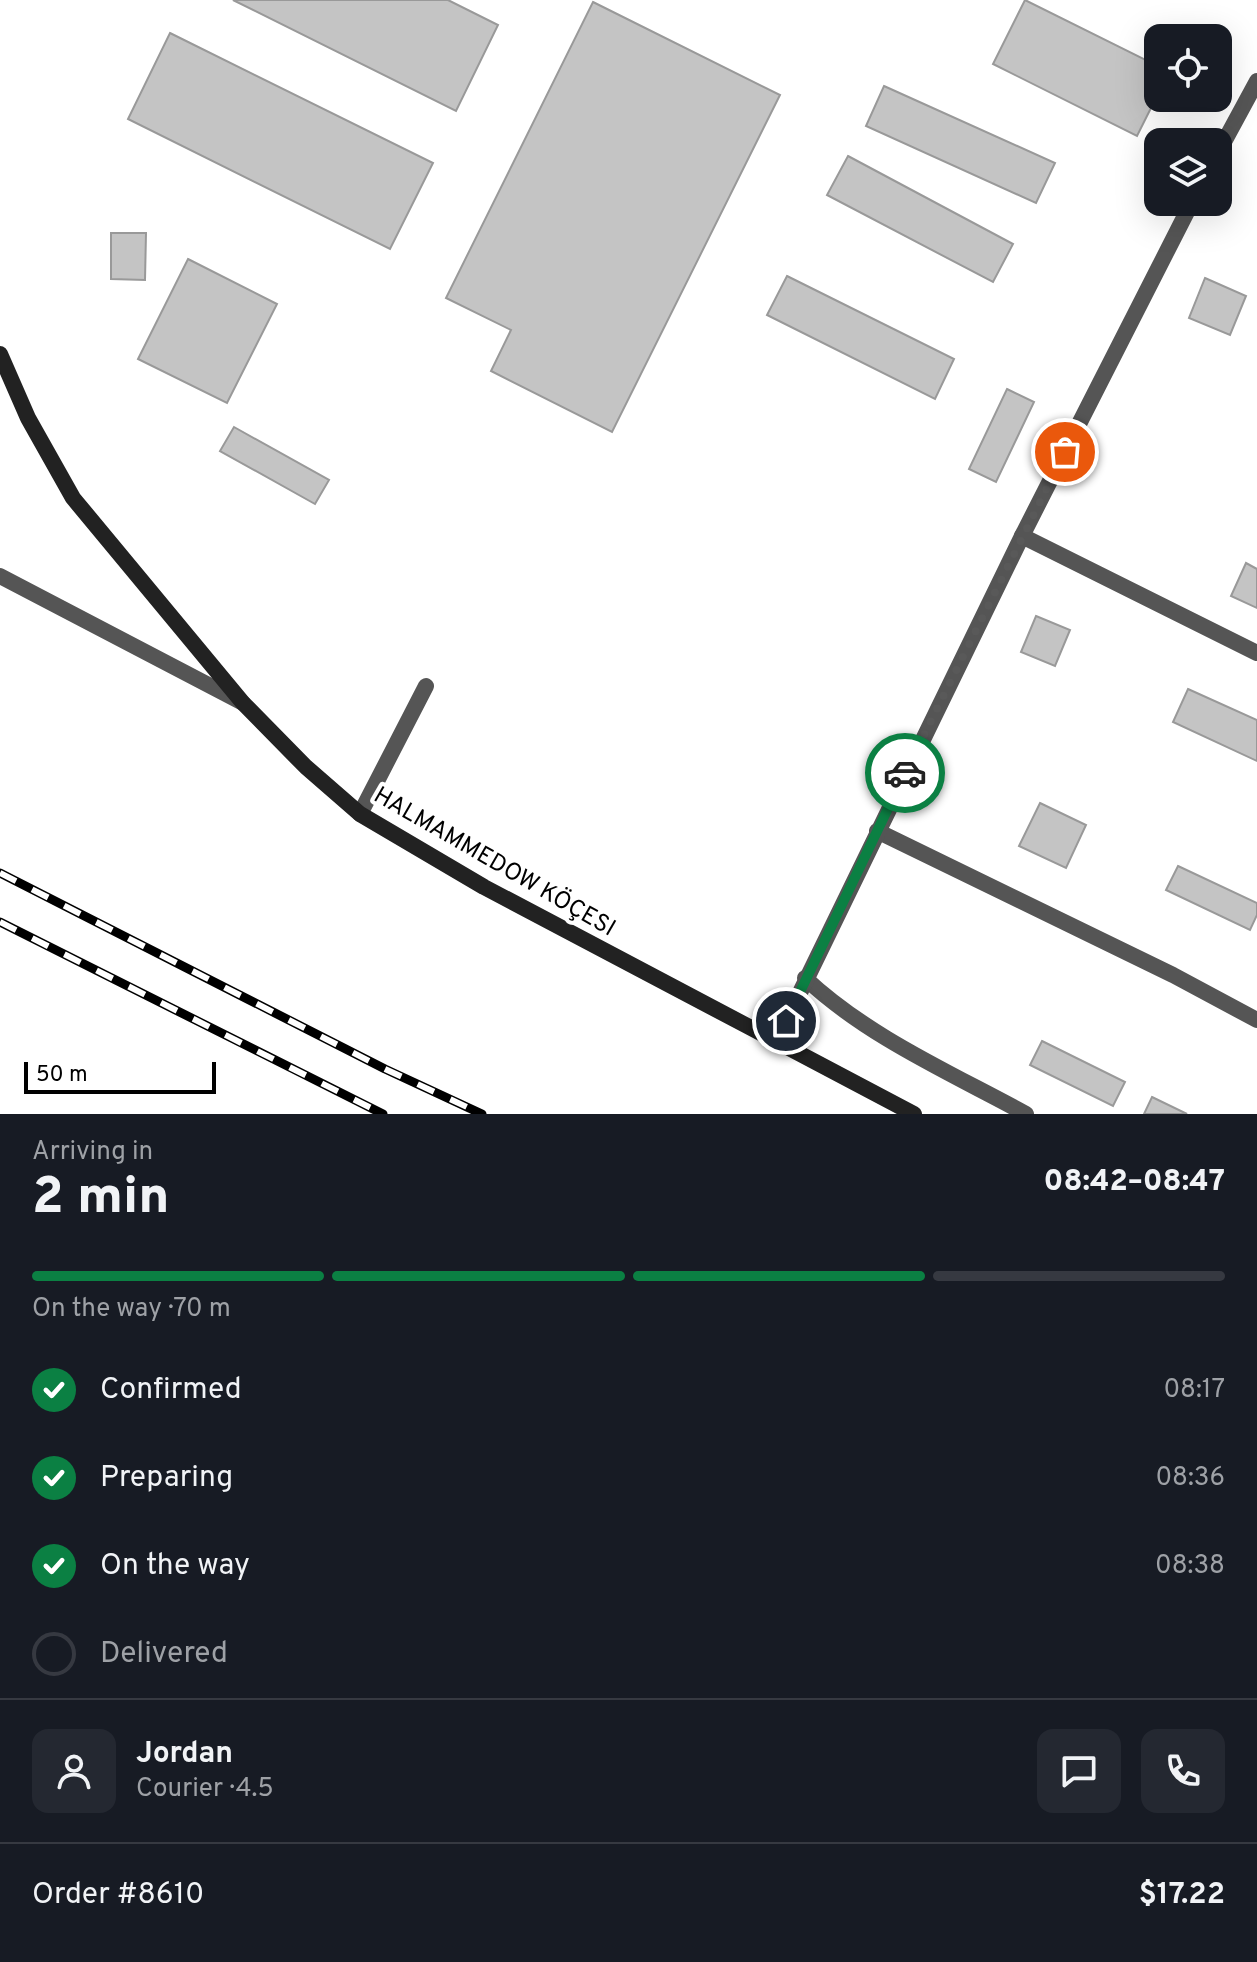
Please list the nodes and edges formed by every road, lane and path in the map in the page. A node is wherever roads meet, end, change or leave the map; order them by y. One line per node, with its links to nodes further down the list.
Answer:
1 (1257, 81): 2 (street)
2 (1232, 128)
3 (1185, 216): 5 (street)
4 (0, 354): 9 (street, HALMAMMEDOW KÖÇESI)
5 (1022, 536): 7 (street); 11 (street)
6 (0, 576): 9 (street)
7 (1257, 653)
8 (426, 686): 10 (street)
9 (243, 703): 10 (street, HALMAMMEDOW KÖÇESI)
10 (360, 814): 14 (street, HALMAMMEDOW KÖÇESI)
11 (877, 831): 12 (street); 13 (street)
12 (805, 978): 14 (street); 16 (street)
13 (1257, 1020)
14 (776, 1042): 15 (street, HALMAMMEDOW KÖÇESI)
15 (914, 1114)
16 (1026, 1114)

